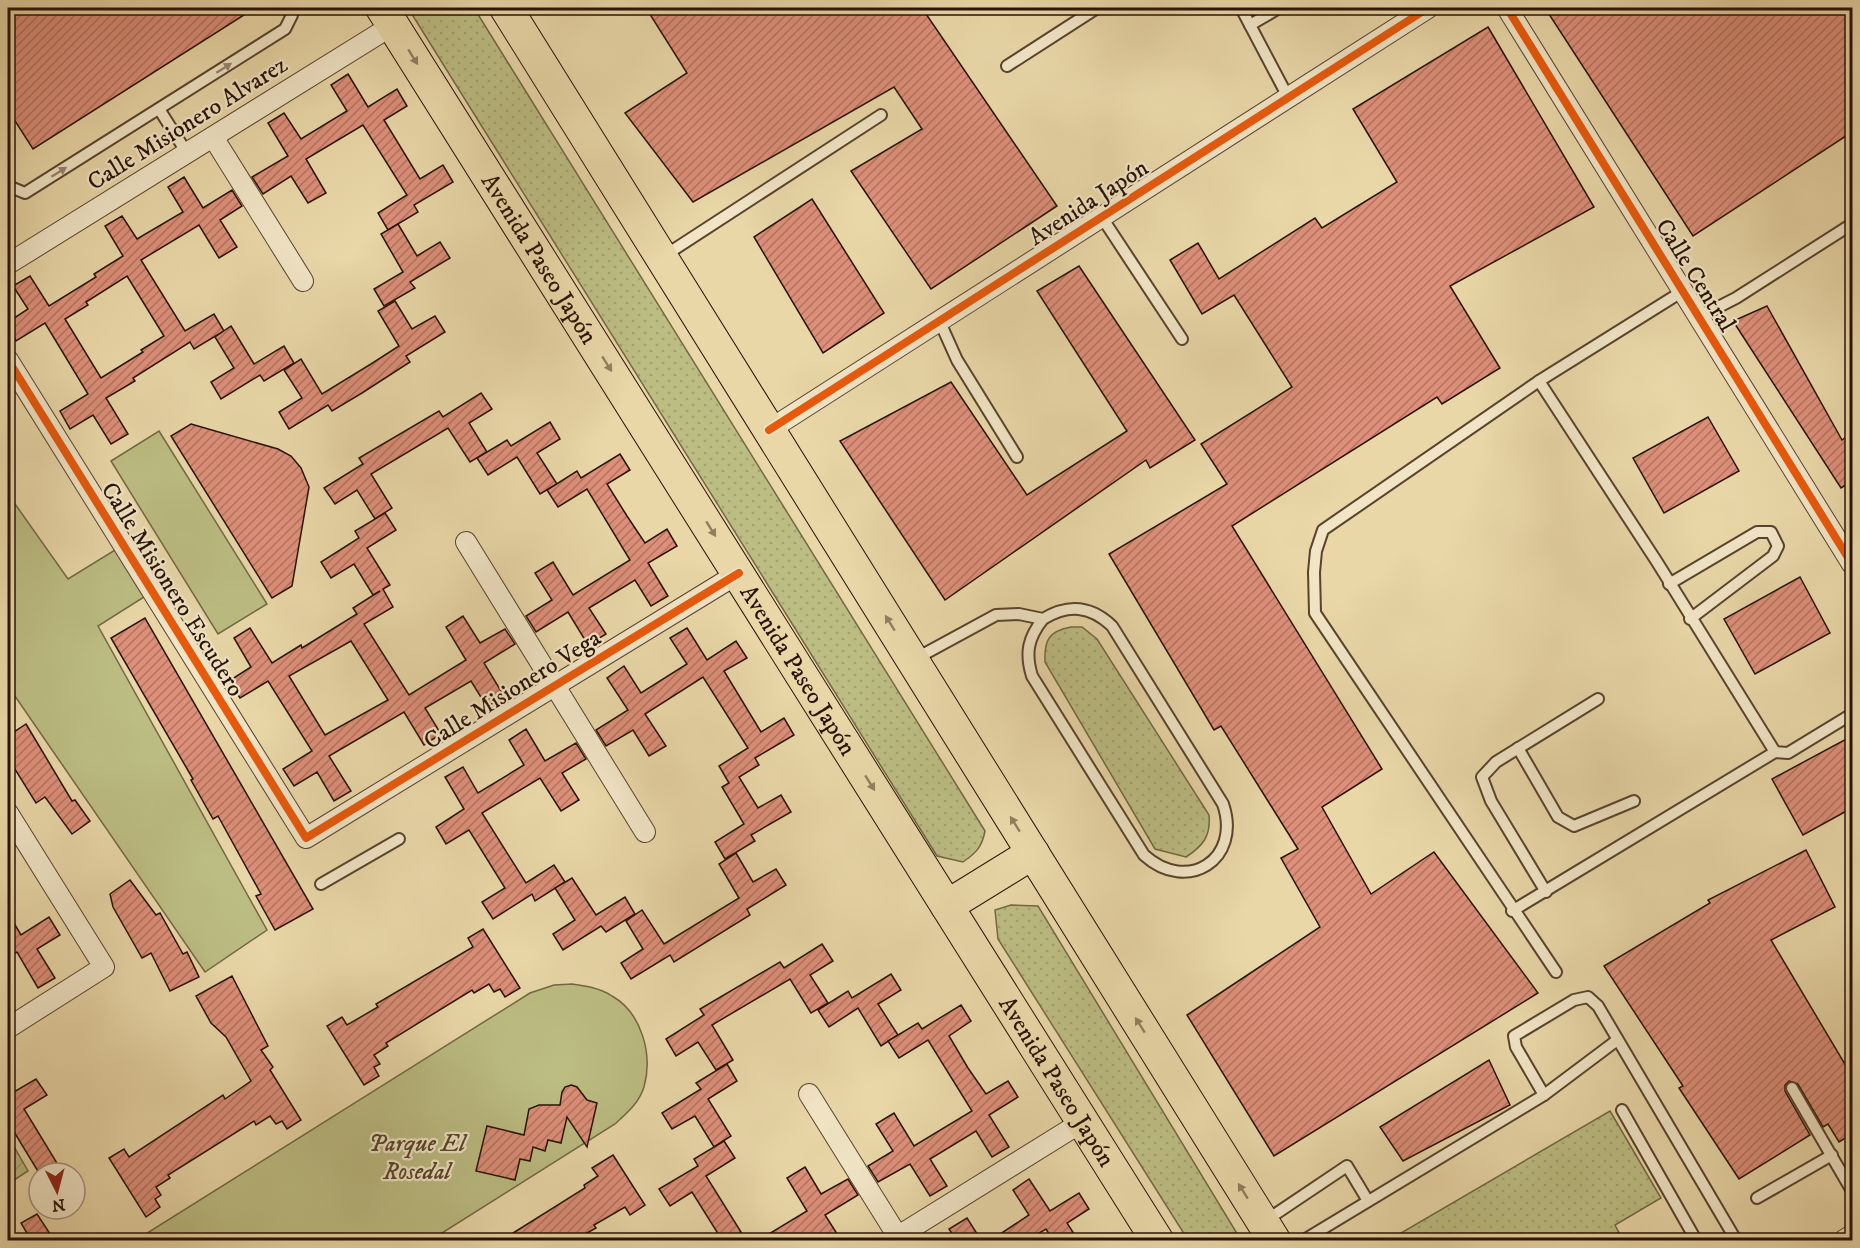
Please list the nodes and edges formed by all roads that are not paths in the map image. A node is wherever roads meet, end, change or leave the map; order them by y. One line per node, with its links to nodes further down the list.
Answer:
1 (290, 8): 12 (lane, one-way to 1)
2 (506, 8): 19 (main road)
3 (1097, 8): 10 (lane)
4 (1241, 8): 9 (lane)
5 (1279, 8): 9 (lane)
6 (1428, 8): 11 (street, Avenida Japón)
7 (1507, 8): 22 (street, Calle Central)
8 (387, 16): 14 (street, Calle Misionero Alvarez); 32 (main road, Avenida Paseo Japón, one-way to 32)
9 (1250, 25): 11 (lane)
10 (1007, 66)
11 (1288, 97): 17 (street, Avenida Japón)
12 (159, 109): 15 (lane); 16 (lane, one-way to 12)
13 (881, 115): 19 (lane)
14 (213, 136): 15 (street, Calle Misionero Alvarez); 21 (street)
15 (187, 153): 20 (street, Calle Misionero Alvarez)
16 (8, 186)
17 (1101, 216): 24 (street, Avenida Japón); 25 (lane)
18 (1852, 224): 23 (lane)
19 (662, 258): 28 (main road)
20 (8, 264)
21 (303, 281)
22 (1683, 291): 23 (street, Calle Central); 27 (lane)
23 (1699, 317): 31 (street, Calle Central)
24 (939, 320): 28 (street, Avenida Japón); 29 (lane)
25 (1182, 339)
26 (8, 360): 45 (street, Calle Misionero Escudero)
27 (1539, 381): 33 (lane); 51 (lane)
28 (769, 430): 36 (main road, one-way to 28)
29 (1017, 457)
30 (466, 542): 37 (street)
31 (1852, 564)
32 (739, 573): 37 (street, Calle Misionero Vega); 50 (main road, Avenida Paseo Japón, one-way to 50)
33 (1669, 584): 35 (lane); 35 (lane)
34 (1042, 619): 34 (lane); 36 (lane)
35 (1690, 619): 41 (lane)
36 (912, 660): 47 (main road, one-way to 36)
37 (554, 686): 44 (street); 45 (street, Calle Misionero Vega)
38 (1598, 699): 40 (lane)
39 (1852, 714): 41 (lane)
40 (1518, 748): 42 (lane); 49 (lane)
41 (1775, 752): 49 (lane)
42 (1634, 801)
43 (8, 813): 53 (street)
44 (645, 832)
45 (306, 838)
46 (399, 839): 48 (lane)
47 (1033, 853): 50 (main road); 64 (main road, one-way to 47)
48 (321, 884)
49 (1546, 892): 51 (lane)
50 (947, 906): 59 (main road, Avenida Paseo Japón)
51 (1512, 911): 52 (lane)
52 (1556, 972)
53 (8, 1028)
54 (1616, 1041): 57 (lane); 57 (lane); 70 (lane)
55 (1792, 1088): 60 (lane)
56 (808, 1094): 66 (street)
57 (1544, 1095): 63 (lane)
58 (1622, 1110): 69 (lane)
59 (1082, 1122): 66 (street); 67 (main road, Avenida Paseo Japón)
60 (1832, 1155): 61 (lane); 62 (lane)
61 (1852, 1191)
62 (1757, 1198)
63 (1368, 1201): 64 (lane); 68 (lane)
64 (1268, 1231)
65 (1852, 1235): 71 (street)
66 (897, 1239)
67 (1156, 1240)
68 (1304, 1240)
69 (1696, 1240)
70 (1736, 1240)
71 (1844, 1240)

